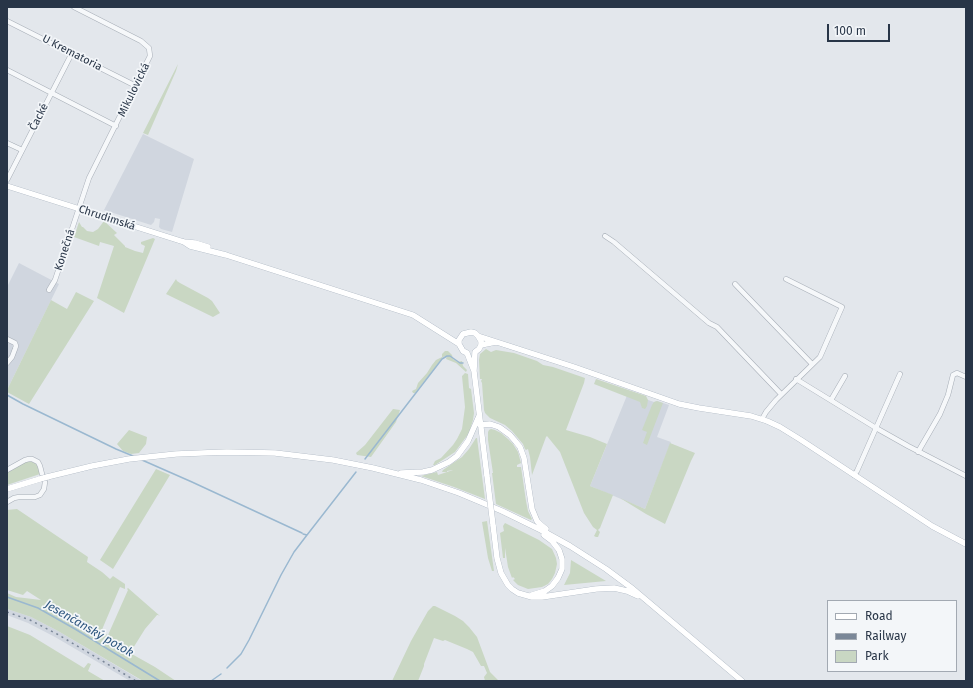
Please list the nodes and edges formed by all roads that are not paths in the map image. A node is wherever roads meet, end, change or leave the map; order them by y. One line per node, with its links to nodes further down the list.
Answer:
1 (74, 7): 5 (street, Mikulovická)
2 (7, 21): 3 (street, U Krematoria)
3 (72, 53): 5 (street, U Krematoria); 6 (street, Čacké)
4 (7, 70): 6 (street)
5 (136, 86): 7 (street, Mikulovická)
6 (51, 93): 7 (street); 9 (street, Čacké)
7 (116, 126): 12 (street, Mikulovická)
8 (7, 143): 9 (street)
9 (22, 150): 10 (street, Čacké)
10 (7, 180)
11 (7, 186): 12 (main road, Chrudimská)
12 (79, 209): 14 (main road, Chrudimská); 18 (street, Konečná)
13 (605, 236): 35 (street)
14 (184, 242): 15 (main road); 15 (main road, Chrudimská)
15 (226, 255): 19 (main road)
16 (786, 279): 29 (street)
17 (735, 284): 29 (street)
18 (49, 290)
19 (446, 336): 21 (main road); 24 (main road)
20 (478, 336): 21 (main road); 23 (main road); 25 (main road)
21 (461, 337): 24 (main road)
22 (7, 339): 28 (street)
23 (496, 342): 25 (main road); 38 (main road)
24 (459, 344): 27 (main road)
25 (481, 345): 26 (main road)
26 (475, 352): 27 (main road); 30 (main road)
27 (467, 353): 30 (main road)
28 (7, 363)
29 (812, 364): 34 (street)
30 (474, 371): 37 (main road)
31 (900, 374): 40 (street)
32 (845, 376): 36 (street)
33 (966, 377): 41 (street)
34 (796, 379): 35 (street); 36 (street)
35 (781, 394): 38 (street)
36 (831, 400): 40 (street)
37 (479, 416): 39 (main road); 43 (main road)
38 (762, 419): 44 (main road)
39 (480, 425): 50 (main road); 52 (main road, bridge)
40 (876, 428): 41 (street); 44 (street)
41 (918, 452): 45 (street)
42 (7, 470): 46 (street)
43 (396, 473): 46 (main road); 49 (main road)
44 (854, 475): 51 (main road)
45 (966, 476)
46 (43, 478): 47 (main road); 48 (street)
47 (7, 489)
48 (7, 502)
49 (531, 525): 50 (main road); 52 (main road)
50 (562, 541): 53 (main road)
51 (966, 544)
52 (522, 594): 53 (main road)
53 (652, 604): 54 (main road)
54 (742, 681)

